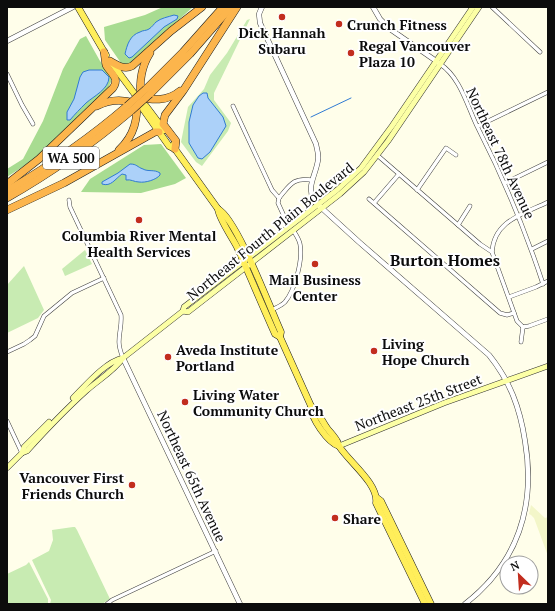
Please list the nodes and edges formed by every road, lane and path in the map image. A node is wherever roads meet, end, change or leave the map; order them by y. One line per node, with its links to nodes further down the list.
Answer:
1 (73, 7): 12 (street)
2 (78, 7): 14 (main road)
3 (202, 7): 13 (highway)
4 (222, 7): 20 (highway, WA 500)
5 (230, 7): 20 (highway, WA 500)
6 (237, 7): 19 (highway)
7 (262, 7): 36 (street)
8 (373, 7): 17 (street)
9 (472, 7): 17 (main road, Northeast Fourth Plain Boulevard)
10 (479, 7): 17 (main road, Northeast Fourth Plain Boulevard)
11 (492, 7): 15 (street)
12 (7, 41)
13 (153, 48): 16 (highway); 22 (highway)
14 (104, 52): 16 (main road); 25 (highway)
15 (540, 52)
16 (110, 61): 22 (main road)
17 (438, 62): 27 (main road, Northeast Fourth Plain Boulevard); 28 (street, Northeast 78th Avenue); 31 (main road, Northeast Fourth Plain Boulevard)
18 (7, 74): 26 (street)
19 (190, 80): 22 (highway); 30 (highway)
20 (148, 91): 24 (highway, WA 500, bridge)
21 (548, 92): 28 (street)
22 (139, 101): 25 (highway); 29 (main road); 30 (main road); 33 (highway)
23 (233, 106): 42 (street)
24 (129, 108): 40 (highway, WA 500); 41 (highway, WA 500)
25 (90, 111): 38 (highway)
26 (33, 124)
27 (392, 126): 31 (main road); 48 (main road, Northeast Fourth Plain Boulevard)
28 (478, 126): 37 (street, Northeast 78th Avenue)
29 (159, 132): 30 (main road); 33 (highway)
30 (175, 149): 56 (main road)
31 (377, 155): 35 (street); 48 (main road, Northeast Fourth Plain Boulevard)
32 (456, 155): 39 (street)
33 (112, 156): 49 (highway)
34 (548, 162): 37 (street)
35 (399, 174): 39 (street); 46 (street)
36 (312, 180): 42 (street); 48 (street)
37 (505, 183): 50 (street, Northeast 78th Avenue)
38 (7, 184)
39 (417, 190): 51 (street)
40 (7, 191)
41 (7, 198)
42 (279, 198): 52 (street)
43 (369, 198): 46 (street)
44 (69, 200): 57 (street)
45 (548, 202): 50 (street)
46 (374, 203): 63 (street)
47 (470, 206): 51 (street)
48 (319, 207): 52 (main road, Northeast Fourth Plain Boulevard); 71 (street)
49 (7, 210)
50 (519, 216): 54 (street, Northeast 78th Avenue); 55 (street)
51 (458, 224): 55 (street)
52 (291, 228): 56 (main road, Northeast Fourth Plain Boulevard); 62 (street)
53 (548, 241): 54 (street)
54 (532, 249): 59 (street, Northeast 78th Avenue)
55 (492, 252): 60 (street)
56 (247, 262): 61 (main road); 62 (main road); 69 (main road, Northeast Fourth Plain Boulevard)
57 (104, 278): 68 (street); 69 (street)
58 (548, 281): 59 (street)
59 (543, 284): 60 (street)
60 (509, 297): 63 (street)
61 (260, 300): 62 (main road); 66 (main road)
62 (271, 310): 66 (main road)
63 (514, 313): 65 (street)
64 (548, 319): 65 (street)
65 (523, 327): 67 (street)
66 (280, 334): 73 (main road)
67 (521, 342)
68 (7, 352)
69 (123, 358): 74 (main road, Northeast Fourth Plain Boulevard); 77 (street, Northeast 65th Avenue)
70 (548, 366): 71 (main road, Northeast 25th Street)
71 (507, 381): 73 (main road, Northeast 25th Street); 82 (street)
72 (7, 421): 74 (street)
73 (339, 446): 76 (main road)
74 (22, 453): 75 (main road, Northeast Fourth Plain Boulevard)
75 (7, 468)
76 (377, 498): 80 (main road); 81 (main road)
77 (216, 551): 78 (street); 79 (street, Northeast 65th Avenue)
78 (107, 604)
79 (240, 604)
80 (425, 604)
81 (431, 604)
82 (465, 604)

